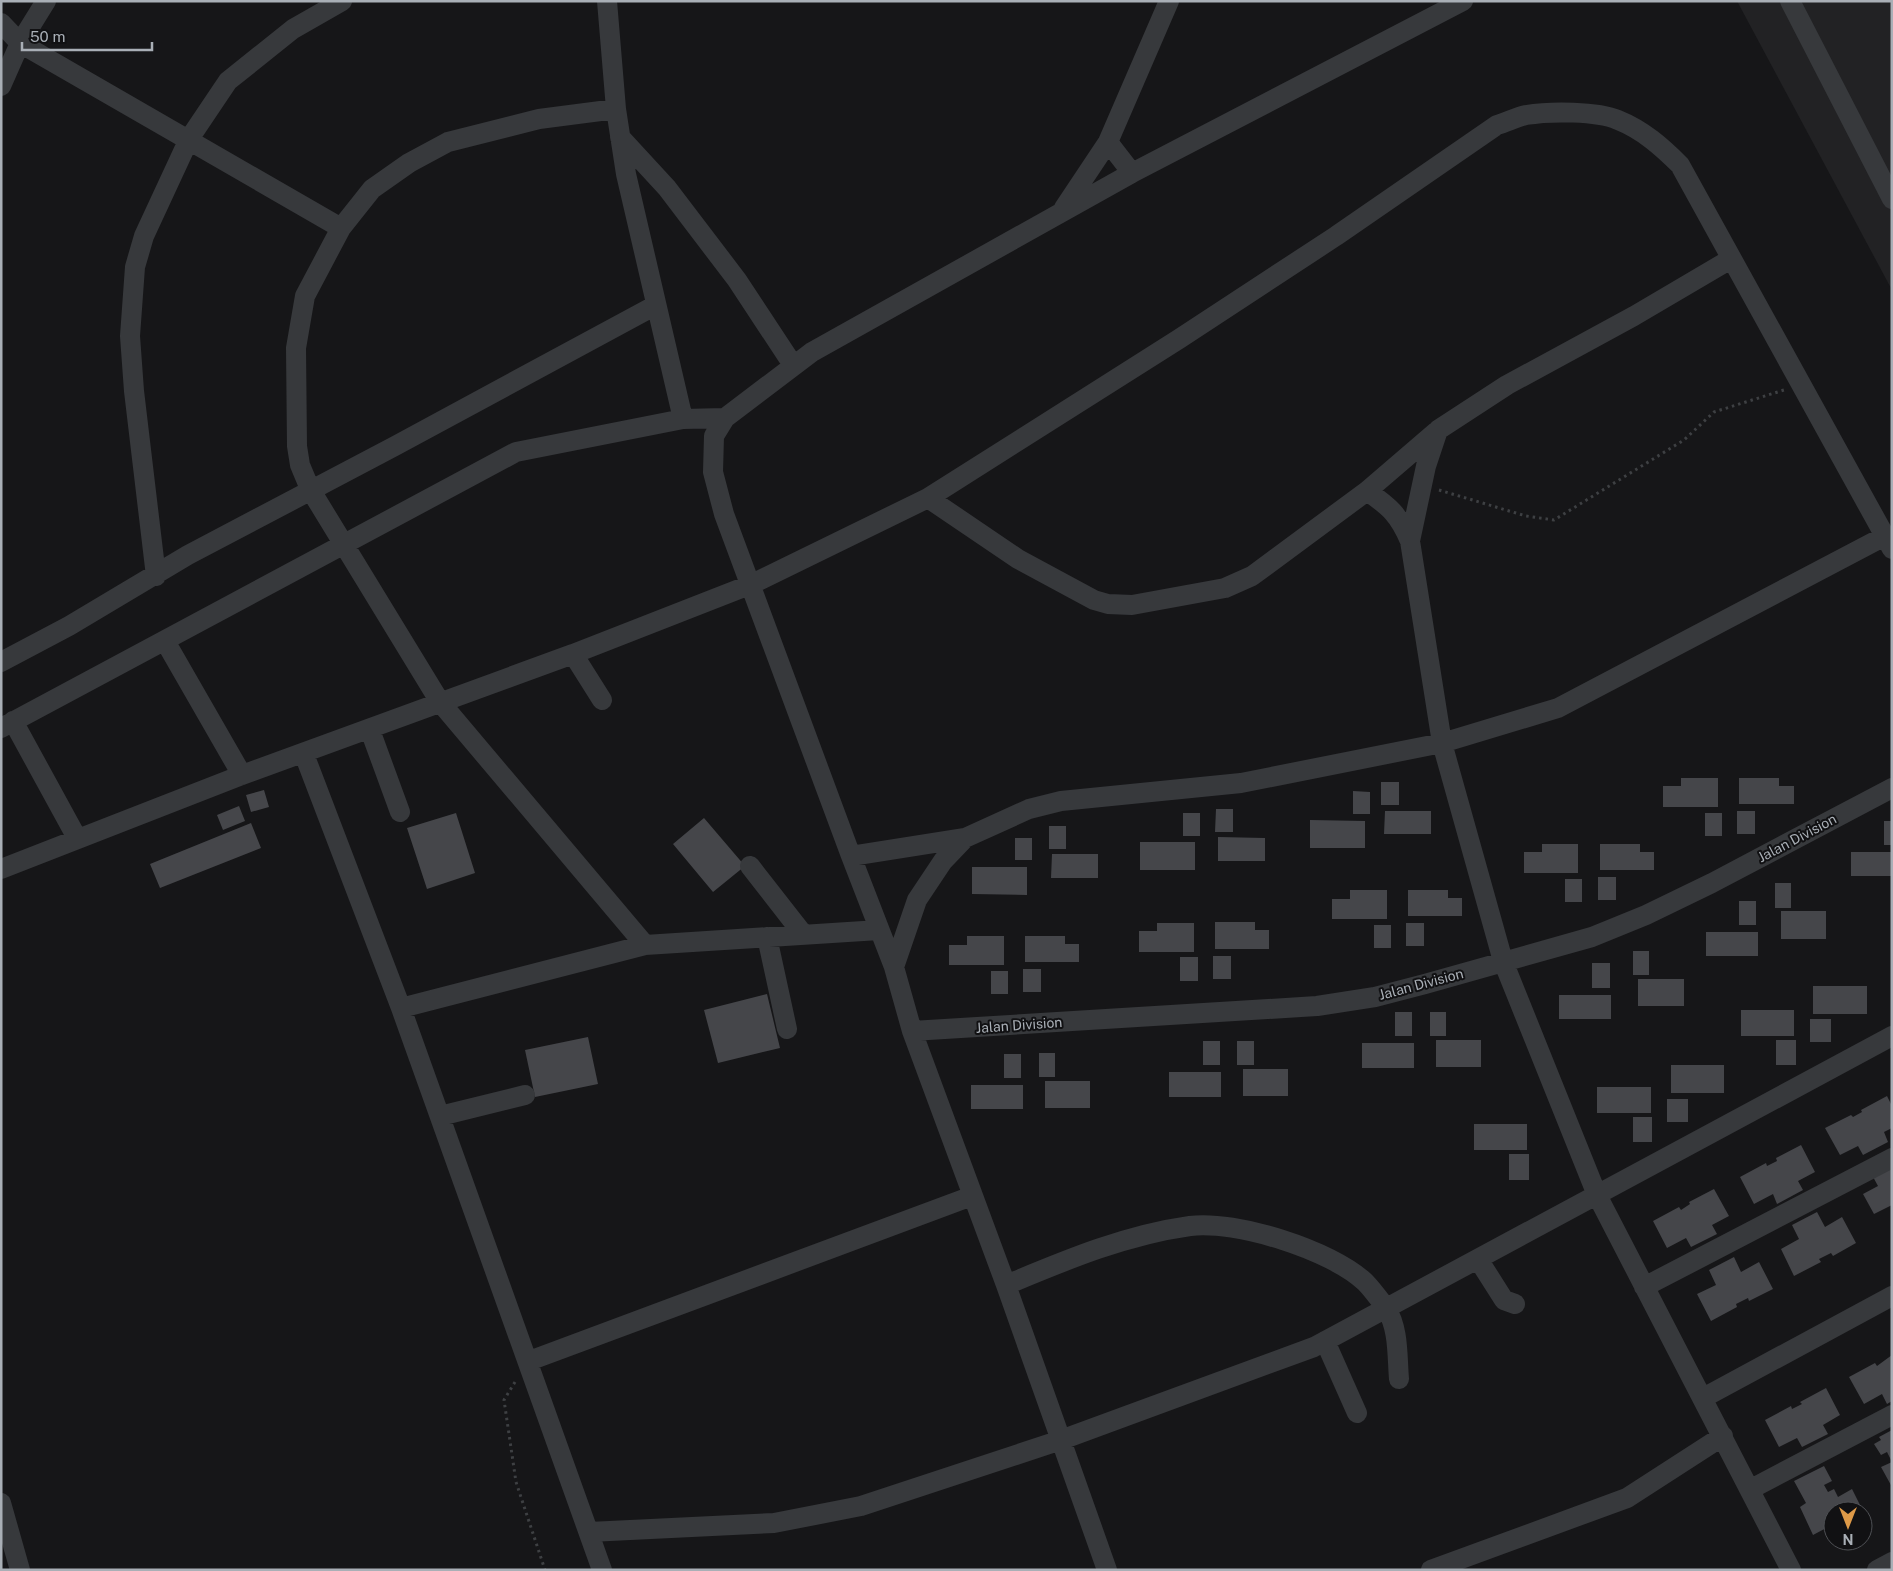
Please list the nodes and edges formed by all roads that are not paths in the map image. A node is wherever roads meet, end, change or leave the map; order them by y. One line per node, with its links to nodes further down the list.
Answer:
1 (46, 1): 8 (street)
2 (342, 1): 12 (street)
3 (607, 1): 10 (street)
4 (1169, 1): 13 (street)
5 (1463, 1): 14 (street)
6 (1790, 1): 15 (street)
7 (1, 23): 8 (street)
8 (20, 43): 9 (street); 12 (street)
9 (1, 86)
10 (616, 109): 11 (street); 17 (street)
11 (620, 137): 19 (street); 20 (street)
12 (189, 139): 17 (street); 30 (street)
13 (1108, 142): 14 (street); 16 (street)
14 (1132, 173): 16 (street)
15 (1892, 199)
16 (1062, 212): 20 (street)
17 (341, 228): 24 (street)
18 (1731, 259): 23 (street); 26 (street); 28 (street)
19 (656, 305): 22 (street); 24 (street)
20 (793, 365): 21 (street)
21 (725, 418): 22 (street); 31 (street)
22 (683, 419): 29 (street)
23 (1438, 430): 25 (street); 27 (street)
24 (310, 489): 29 (street); 30 (street)
25 (1367, 491): 26 (street); 27 (street)
26 (928, 498): 31 (street)
27 (1410, 541): 39 (street)
28 (1889, 543): 39 (street)
29 (344, 545): 32 (street); 36 (street)
30 (156, 576): 34 (street)
31 (752, 584): 33 (street); 46 (street)
32 (165, 641): 37 (street); 41 (street)
33 (573, 654): 35 (street); 36 (street)
34 (1, 662)
35 (602, 700)
36 (440, 702): 38 (street); 52 (street)
37 (7, 724): 44 (street)
38 (370, 730): 40 (street); 43 (street)
39 (1442, 743): 45 (street); 53 (street)
40 (304, 754): 41 (street); 55 (street)
41 (242, 775): 44 (street)
42 (1892, 788): 53 (street, Jalan Division)
43 (400, 812)
44 (77, 838): 48 (street)
45 (965, 838): 46 (street); 54 (street)
46 (851, 856): 49 (street)
47 (750, 866): 50 (street)
48 (1, 869)
49 (879, 930): 50 (street); 54 (street)
50 (803, 934): 51 (street)
51 (767, 937): 52 (street); 56 (street)
52 (645, 944): 55 (street)
53 (1502, 961): 57 (street, Jalan Division); 62 (street)
54 (894, 967): 57 (street)
55 (401, 1008): 60 (street)
56 (787, 1029)
57 (912, 1031): 63 (street)
58 (1892, 1036): 62 (street)
59 (525, 1095): 60 (street)
60 (440, 1116): 71 (street)
61 (1892, 1158): 66 (street)
62 (1597, 1195): 64 (street); 66 (street)
63 (972, 1196): 65 (street); 71 (street)
64 (1478, 1259): 68 (street); 69 (street)
65 (1006, 1285): 69 (street); 77 (street)
66 (1644, 1287): 73 (street)
67 (1892, 1296): 73 (street)
68 (1515, 1304)
69 (1386, 1309): 70 (street); 72 (street)
70 (1325, 1341): 74 (street); 77 (street)
71 (529, 1361): 80 (street)
72 (1399, 1379)
73 (1703, 1398): 76 (street)
74 (1357, 1413)
75 (1892, 1415): 78 (street)
76 (1723, 1436): 78 (street); 85 (street)
77 (1061, 1440): 80 (street); 84 (street)
78 (1751, 1489): 86 (street)
79 (1, 1503): 82 (street)
80 (589, 1532): 83 (street)
81 (1892, 1562): 87 (street)
82 (20, 1570)
83 (602, 1570)
84 (1107, 1570)
85 (1431, 1570)
86 (1791, 1570)
87 (1877, 1570)

